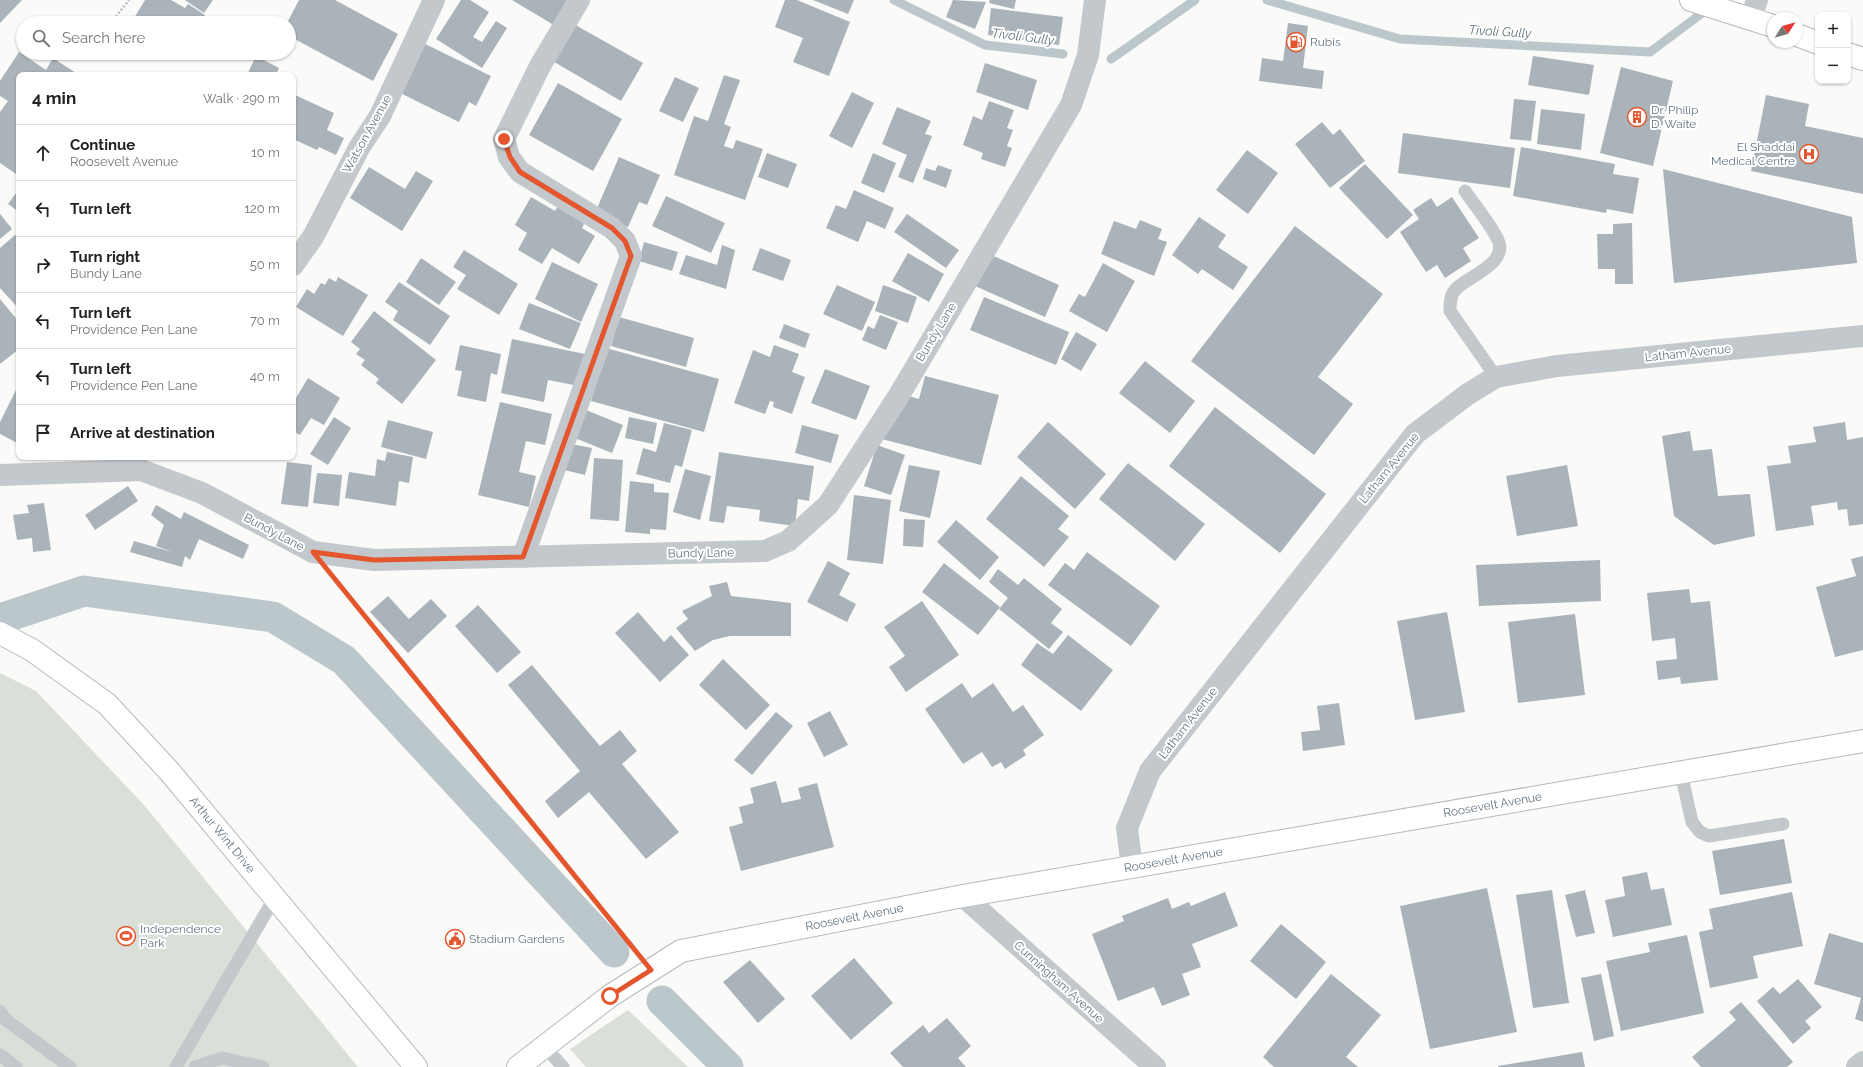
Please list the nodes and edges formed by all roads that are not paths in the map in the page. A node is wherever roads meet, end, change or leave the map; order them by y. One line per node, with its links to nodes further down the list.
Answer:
1 (434, 0): 12 (street, Watson Avenue)
2 (579, 0): 17 (street)
3 (1094, 0): 17 (street, Bundy Lane)
4 (1691, 0): 5 (main road)
5 (1754, 9): 6 (main road)
6 (1767, 21)
7 (1803, 37): 8 (main road)
8 (1815, 42)
9 (1851, 55): 10 (main road)
10 (1863, 59)
11 (1465, 191): 14 (lane)
12 (296, 261)
13 (1863, 336): 14 (street, Latham Avenue)
14 (1496, 377): 22 (street, Latham Avenue)
15 (146, 464): 16 (street, Bundy Lane); 17 (street, Bundy Lane)
16 (0, 475)
17 (523, 557)
18 (0, 633): 24 (main road, Arthur Wint Drive)
19 (1863, 741): 20 (main road, Roosevelt Avenue)
20 (1681, 773): 21 (lane); 22 (main road, Roosevelt Avenue)
21 (1783, 824)
22 (1132, 868): 23 (main road, Roosevelt Avenue)
23 (963, 896): 26 (main road, Roosevelt Avenue); 37 (street, Cunningham Avenue)
24 (275, 897): 31 (lane); 34 (main road, Arthur Wint Drive)
25 (0, 1011): 30 (lane)
26 (545, 1047): 35 (main road, Roosevelt Avenue); 36 (lane)
27 (0, 1055): 29 (lane)
28 (1863, 1062): 38 (street)
29 (16, 1067)
30 (70, 1067)
31 (176, 1067)
32 (196, 1067): 33 (lane)
33 (262, 1067)
34 (416, 1067)
35 (518, 1067)
36 (563, 1067)
37 (1155, 1067)
38 (1857, 1067)

